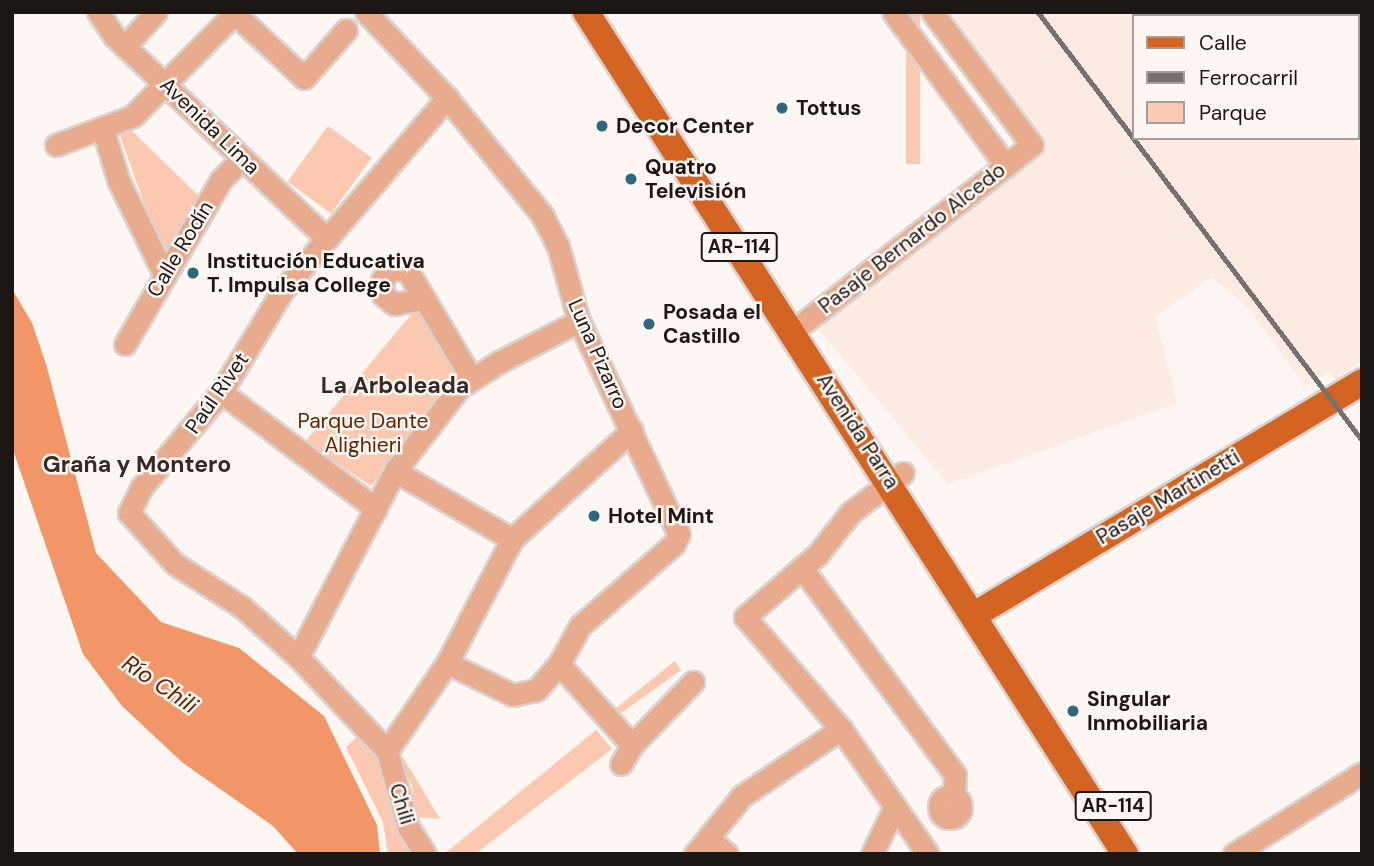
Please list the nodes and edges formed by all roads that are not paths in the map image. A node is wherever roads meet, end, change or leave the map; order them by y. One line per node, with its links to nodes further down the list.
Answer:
1 (98, 12): 10 (street, Avenida Lima)
2 (156, 12): 10 (street)
3 (366, 12): 12 (street, Luna Pizarro)
4 (586, 12): 21 (main road, Avenida Parra / AR-114)
5 (606, 12): 21 (main road, Avenida Parra / AR-114)
6 (893, 12): 16 (street)
7 (932, 12): 16 (street, Pasaje Bernardo Alcedo)
8 (236, 13): 9 (street); 11 (street)
9 (345, 30)
10 (125, 46): 11 (street, Avenida Lima)
11 (166, 83): 13 (street); 15 (street, Avenida Lima)
12 (447, 98): 17 (street, Paúl Rivet); 20 (street, Luna Pizarro)
13 (103, 130): 14 (street); 18 (street)
14 (56, 145)
15 (243, 158): 17 (street, Avenida Lima); 18 (street, Calle Rodín)
16 (1006, 166): 21 (street, Pasaje Bernardo Alcedo)
17 (326, 237): 25 (street, Paúl Rivet)
18 (164, 274): 22 (street, Calle Rodín)
19 (422, 299): 23 (street)
20 (579, 321): 23 (street); 26 (street, Luna Pizarro)
21 (799, 326): 28 (main road, Avenida Parra / AR-114)
22 (125, 344)
23 (472, 379): 27 (street)
24 (1362, 382): 32 (main road, Pasaje Martinetti)
25 (221, 392): 29 (street); 33 (street, Paúl Rivet)
26 (632, 430): 30 (street); 35 (street, Luna Pizarro)
27 (395, 471): 29 (street); 30 (street)
28 (897, 477): 31 (street); 32 (main road, Avenida Parra / AR-114)
29 (376, 509): 33 (street)
30 (512, 539): 34 (street)
31 (802, 568): 37 (street); 40 (street)
32 (981, 610): 47 (main road, Avenida Parra / AR-114); 48 (main road, Avenida Parra / AR-114)
33 (298, 657): 38 (street, Paúl Rivet)
34 (447, 663): 35 (street); 38 (street)
35 (559, 664): 36 (street)
36 (693, 682)
37 (841, 729): 41 (street); 42 (street)
38 (387, 751): 43 (street, Chili)
39 (1362, 773): 49 (street)
40 (954, 796)
41 (895, 806): 45 (street); 46 (street)
42 (702, 846): 44 (street)
43 (425, 854)
44 (727, 854)
45 (872, 854)
46 (928, 854)
47 (1125, 854)
48 (1144, 854)
49 (1234, 854)

